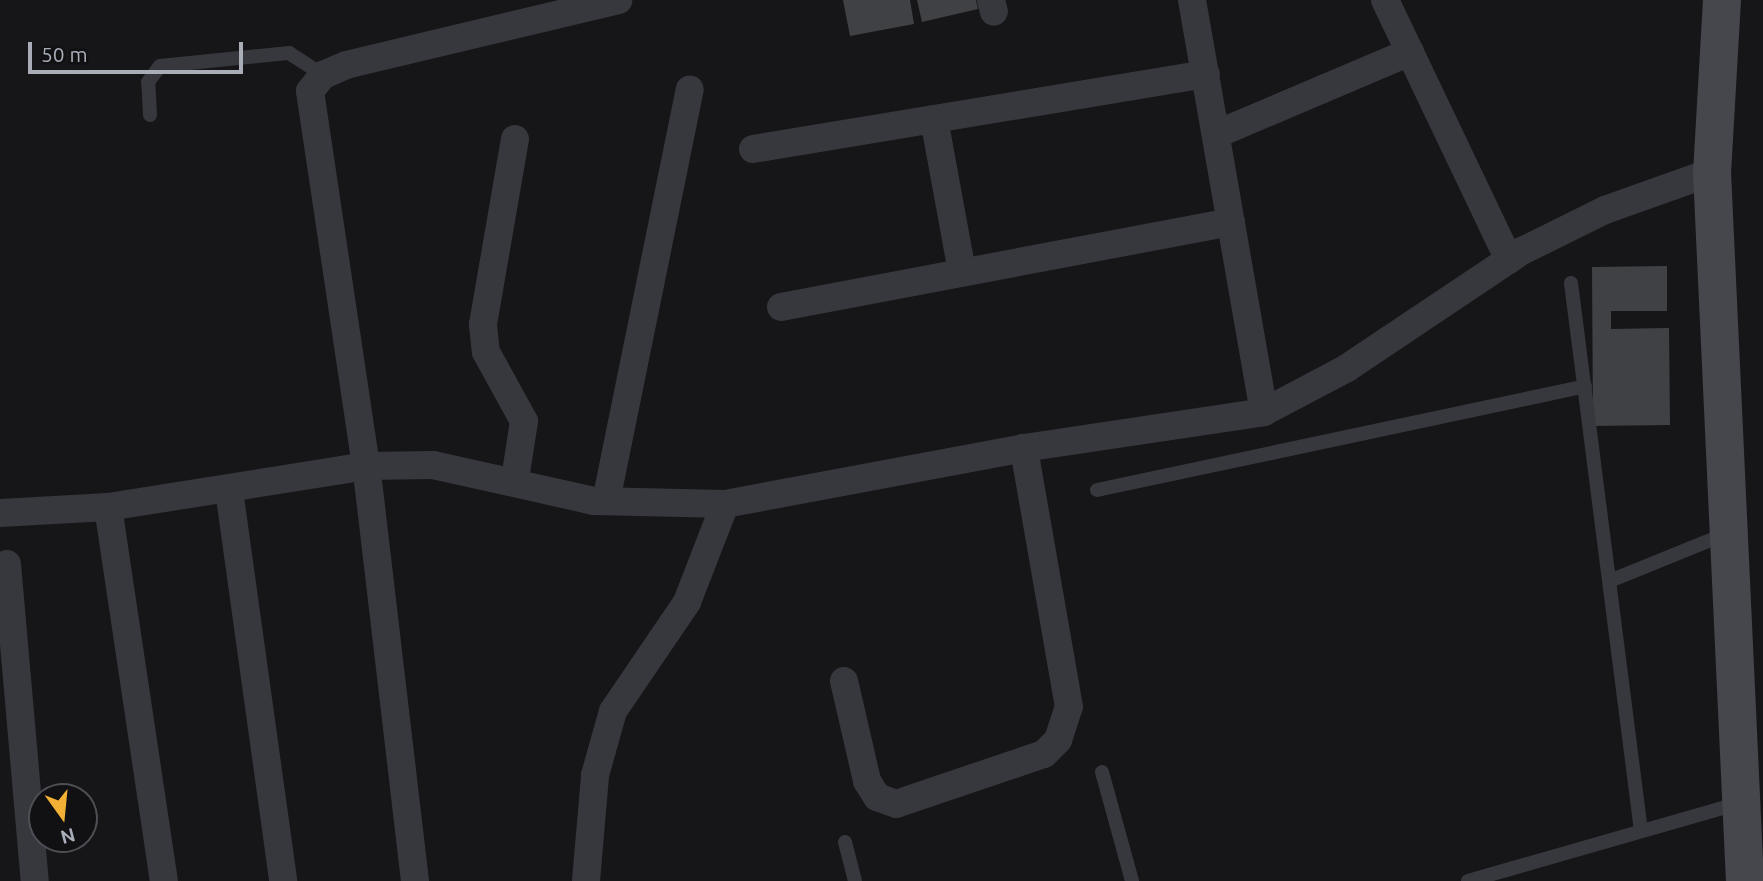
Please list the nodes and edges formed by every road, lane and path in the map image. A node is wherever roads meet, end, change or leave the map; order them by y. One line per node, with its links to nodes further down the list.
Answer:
1 (618, 0): 7 (street)
2 (1192, 0): 6 (street)
3 (1385, 0): 5 (street)
4 (1722, 0): 14 (street)
5 (1410, 52): 11 (street); 16 (street)
6 (1206, 74): 10 (street); 11 (street)
7 (323, 75): 9 (lane); 23 (street)
8 (690, 89): 27 (street)
9 (150, 115)
10 (934, 119): 13 (street); 17 (street)
11 (1217, 134): 15 (street)
12 (515, 139): 24 (street)
13 (753, 149)
14 (1712, 172): 16 (street); 31 (street)
15 (1231, 222): 17 (street); 21 (street)
16 (1508, 260): 21 (street)
17 (962, 272): 19 (street)
18 (1571, 283): 20 (lane)
19 (781, 307)
20 (1585, 386): 26 (lane); 33 (lane)
21 (1264, 412): 22 (street)
22 (1024, 448): 28 (street); 34 (street)
23 (366, 466): 24 (street); 25 (street); 42 (street)
24 (515, 479): 27 (street)
25 (229, 490): 29 (street); 41 (street)
26 (1097, 490)
27 (606, 501): 28 (street)
28 (725, 504): 43 (street)
29 (108, 507): 30 (street); 40 (street)
30 (0, 513)
31 (1729, 532): 33 (lane); 36 (street)
32 (6, 564): 39 (street)
33 (1612, 580): 37 (lane)
34 (844, 681)
35 (1102, 772): 45 (lane)
36 (1742, 803): 37 (lane); 47 (street)
37 (1641, 831): 46 (lane)
38 (845, 842): 44 (lane)
39 (35, 881)
40 (164, 881)
41 (283, 881)
42 (415, 881)
43 (586, 881)
44 (855, 881)
45 (1132, 881)
46 (1468, 881)
47 (1745, 881)

